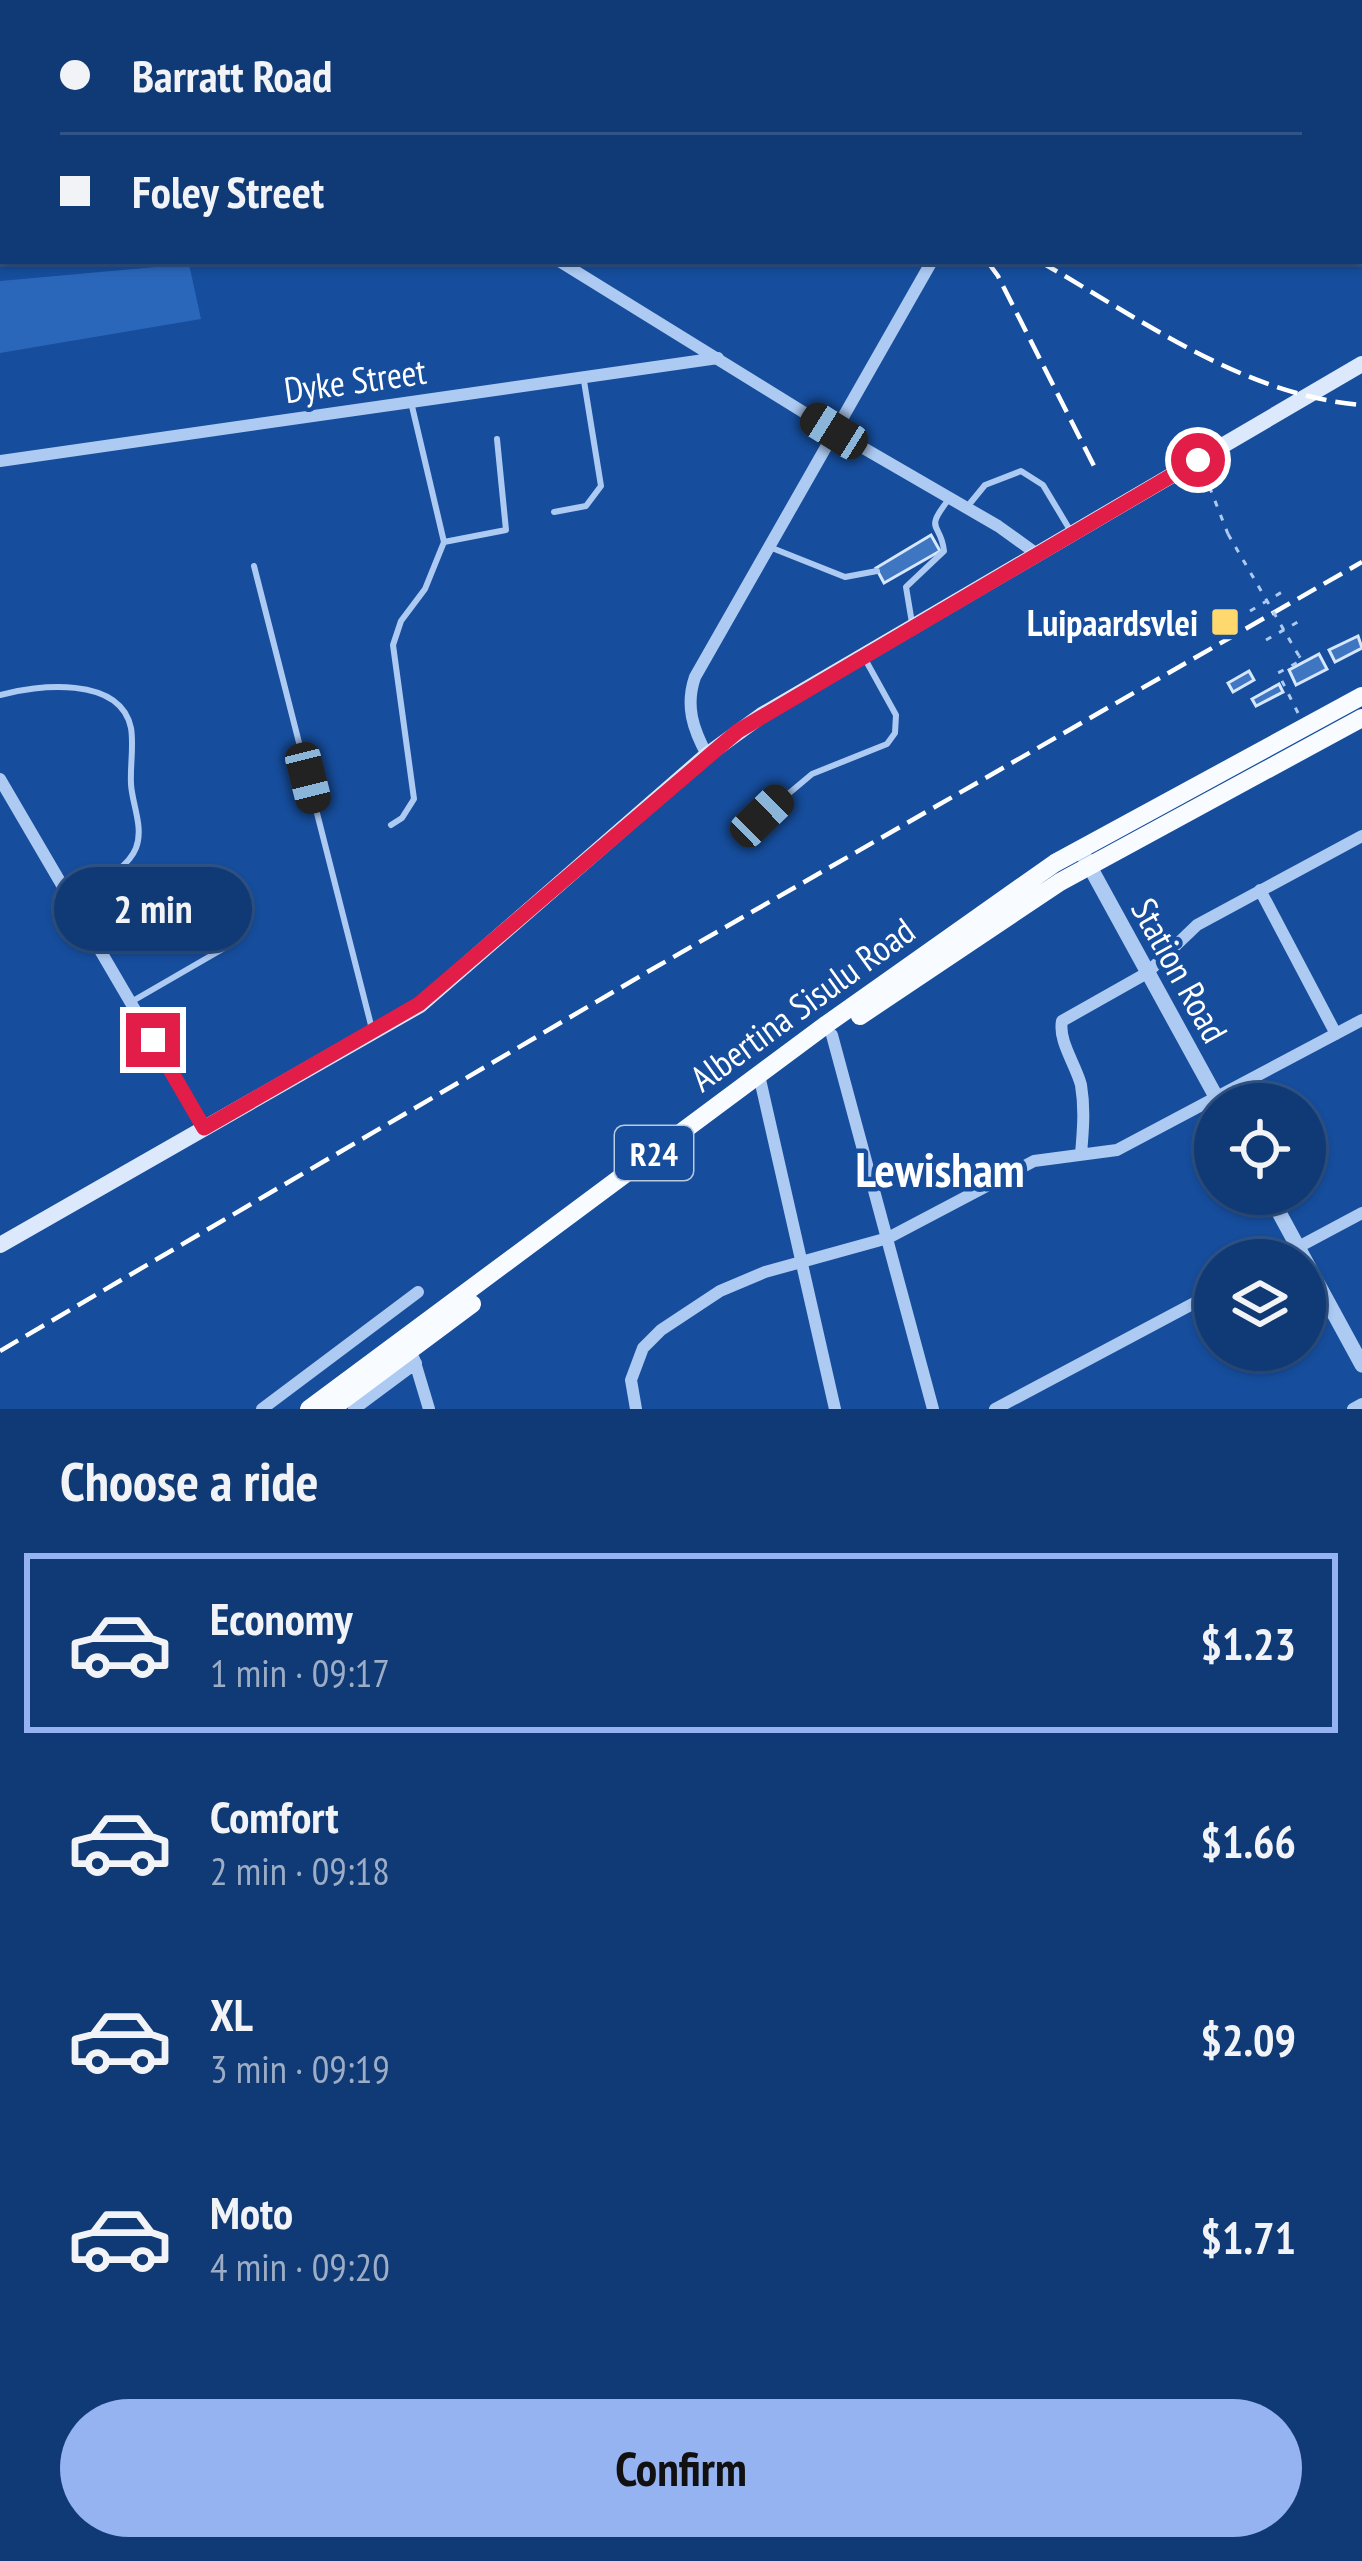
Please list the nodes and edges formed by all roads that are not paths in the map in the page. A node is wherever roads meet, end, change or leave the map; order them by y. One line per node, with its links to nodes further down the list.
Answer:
1 (564, 264): 3 (street)
2 (930, 264): 7 (street)
3 (718, 358): 5 (street, Dyke Street); 7 (street)
4 (1362, 364): 13 (main road)
5 (584, 377): 6 (street, Dyke Street); 12 (lane)
6 (411, 402): 9 (street, Dyke Street); 14 (lane)
7 (834, 431): 10 (street); 15 (street)
8 (497, 439): 14 (lane)
9 (0, 461)
10 (951, 497): 11 (street); 20 (lane)
11 (967, 507): 13 (lane); 16 (street)
12 (554, 512)
13 (1072, 533): 16 (main road)
14 (444, 542): 30 (lane)
15 (769, 546): 18 (lane); 27 (street)
16 (1037, 554): 21 (main road)
17 (254, 566): 39 (lane)
18 (877, 571)
19 (895, 577): 20 (lane)
20 (909, 582): 21 (lane)
21 (913, 626): 22 (main road)
22 (863, 656): 27 (main road); 29 (lane)
23 (0, 695): 34 (lane)
24 (1362, 695): 26 (main road, Albertina Sisulu Road / R24)
25 (1362, 718): 26 (main road, Albertina Sisulu Road / R24)
26 (1291, 745): 32 (main road, Albertina Sisulu Road / R24)
27 (706, 754): 39 (main road)
28 (0, 778): 34 (street)
29 (762, 816)
30 (391, 824)
31 (1362, 836): 33 (street)
32 (1084, 856): 36 (street, Station Road); 41 (main road, Albertina Sisulu Road / R24); 42 (main road, Albertina Sisulu Road / R24)
33 (1260, 890): 36 (street); 40 (street)
34 (72, 900): 37 (street)
35 (233, 943): 37 (lane)
36 (1147, 973): 43 (street, Station Road); 47 (street)
37 (131, 1002): 46 (street)
38 (1362, 1020): 40 (street)
39 (373, 1033): 46 (main road)
40 (1336, 1034): 44 (street)
41 (832, 1035): 42 (main road, Albertina Sisulu Road / R24); 49 (street)
42 (762, 1080): 52 (street); 56 (main road, Albertina Sisulu Road / R24)
43 (1208, 1083)
44 (1251, 1083)
45 (1194, 1113): 47 (street)
46 (204, 1128): 51 (main road)
47 (1081, 1154): 49 (street)
48 (1362, 1213): 50 (street)
49 (888, 1238): 52 (street); 66 (street)
50 (1313, 1239)
51 (0, 1245)
52 (802, 1263): 64 (street); 65 (street)
53 (418, 1292): 59 (street)
54 (1326, 1299): 57 (street)
55 (1194, 1303): 67 (street)
56 (409, 1352): 60 (main road, Albertina Sisulu Road / R24); 61 (main road, Albertina Sisulu Road / R24); 62 (street); 63 (street)
57 (1362, 1365)
58 (1362, 1404): 68 (street)
59 (262, 1409)
60 (309, 1409)
61 (331, 1409)
62 (354, 1409)
63 (429, 1409)
64 (636, 1409)
65 (836, 1409)
66 (933, 1409)
67 (995, 1409)
68 (1353, 1409)

